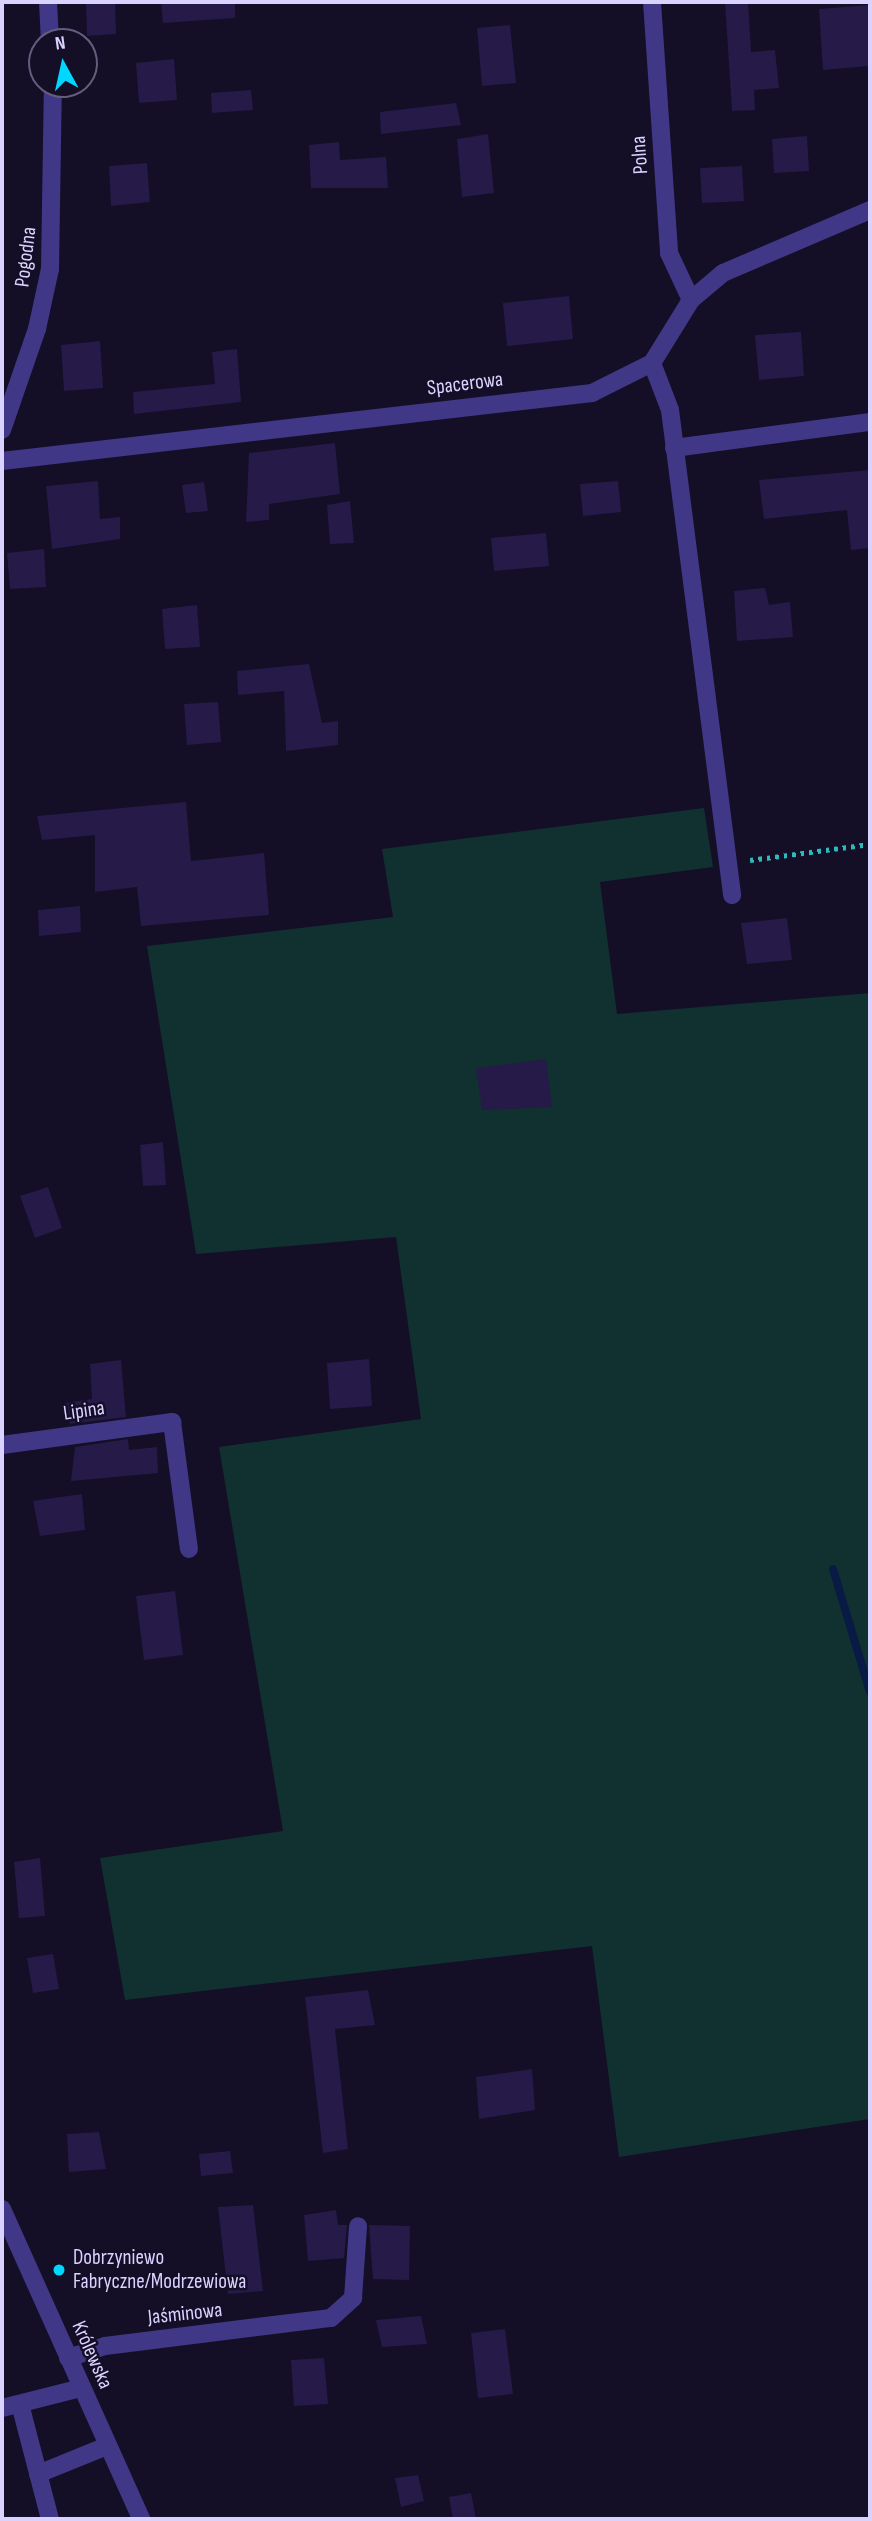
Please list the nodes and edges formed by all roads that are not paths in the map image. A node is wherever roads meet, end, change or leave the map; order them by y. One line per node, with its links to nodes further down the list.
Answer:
1 (48, 2): 3 (street)
2 (652, 2): 6 (street, Polna)
3 (49, 28)
4 (52, 98): 9 (street, Pogodna)
5 (870, 211): 6 (street)
6 (691, 300): 7 (street)
7 (652, 363): 10 (street); 11 (street, Spacerowa)
8 (870, 422): 10 (street)
9 (2, 430)
10 (674, 448): 12 (street)
11 (2, 461)
12 (733, 895)
13 (2, 1445): 14 (street, Lipina)
14 (189, 1549)
15 (2, 2209): 17 (street, Królewska)
16 (358, 2226): 17 (street, Jaśminowa)
17 (68, 2358): 18 (street, Królewska)
18 (81, 2388): 19 (street); 21 (street, Królewska)
19 (20, 2404): 20 (street); 22 (street)
20 (2, 2407)
21 (107, 2446): 22 (street); 24 (street, Królewska)
22 (38, 2474): 23 (street)
23 (50, 2519)
24 (141, 2519)

